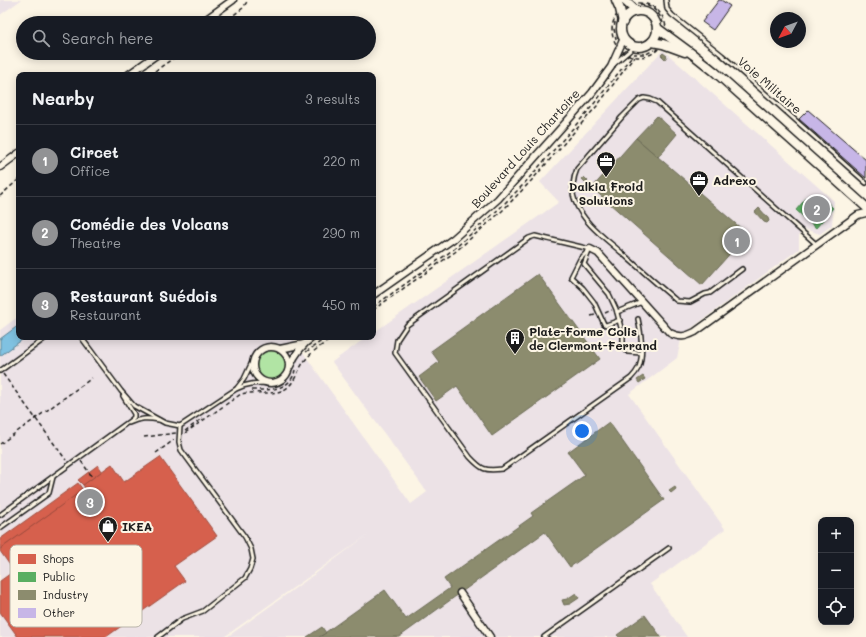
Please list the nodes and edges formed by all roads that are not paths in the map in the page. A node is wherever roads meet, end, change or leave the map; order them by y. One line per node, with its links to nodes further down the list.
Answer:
1 (233, 0): 5 (street)
2 (616, 0): 6 (main road)
3 (666, 0): 17 (lane, Voie Militaire)
4 (630, 5): 6 (main road); 7 (main road)
5 (211, 16)
6 (623, 22): 8 (main road)
7 (662, 33): 9 (main road); 12 (main road)
8 (624, 38): 10 (main road); 11 (street, Boulevard Louis Chartoire)
9 (658, 43): 10 (main road); 12 (main road)
10 (635, 46): 11 (lane)
11 (623, 51): 25 (street, Boulevard Louis Chartoire)
12 (695, 56): 18 (main road)
13 (149, 60): 14 (street)
14 (132, 72)
15 (16, 155): 16 (street)
16 (0, 167)
17 (866, 182)
18 (855, 197): 19 (main road); 21 (street)
19 (866, 207)
20 (866, 213): 21 (street)
21 (858, 215): 22 (street)
22 (816, 244): 24 (lane); 26 (street)
23 (590, 249): 26 (street); 27 (lane); 29 (lane); 35 (lane)
24 (742, 269)
25 (376, 293)
26 (642, 302): 27 (lane)
27 (617, 312): 29 (lane)
28 (638, 319): 35 (lane)
29 (620, 320): 35 (lane)
30 (43, 340): 38 (lane)
31 (83, 340): 41 (lane)
32 (309, 340): 33 (street)
33 (304, 344): 34 (street); 37 (street)
34 (280, 349): 36 (street); 37 (street)
35 (641, 353)
36 (253, 360): 39 (street); 40 (lane)
37 (289, 370): 39 (street)
38 (0, 371)
39 (270, 383): 40 (lane)
40 (236, 389): 44 (lane)
41 (121, 391): 42 (lane); 43 (lane)
42 (161, 421): 43 (lane); 44 (lane)
43 (126, 425): 45 (lane)
44 (180, 426): 50 (lane)
45 (53, 477): 46 (lane); 47 (lane)
46 (0, 515)
47 (0, 528)
48 (669, 548): 52 (lane)
49 (460, 593): 51 (street)
50 (158, 637)
51 (490, 637)
52 (544, 637)

